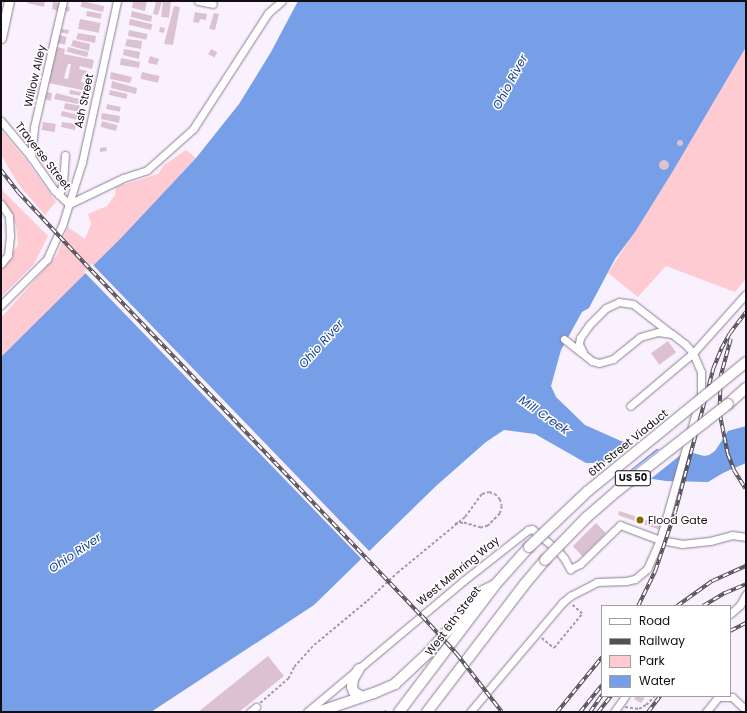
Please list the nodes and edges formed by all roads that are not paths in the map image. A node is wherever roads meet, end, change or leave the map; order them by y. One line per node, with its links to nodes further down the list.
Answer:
1 (9, 1): 7 (main road)
2 (63, 1): 11 (street, Willow Alley)
3 (118, 1): 14 (street, Ash Street)
4 (198, 1): 6 (street)
5 (282, 1): 14 (street)
6 (213, 4)
7 (2, 28): 8 (main road)
8 (1, 38)
9 (1, 121): 11 (street, Traverse Street)
10 (65, 155): 12 (street)
11 (31, 157): 12 (street, Traverse Street)
12 (59, 194): 14 (street, Traverse Street)
13 (1, 204): 15 (street)
14 (69, 204): 17 (street, Ash Street)
15 (1, 264)
16 (746, 294): 20 (street)
17 (1, 305)
18 (672, 334): 20 (street); 21 (street); 21 (street)
19 (564, 339): 21 (street)
20 (693, 353): 24 (street); 26 (street)
21 (585, 356)
22 (746, 362): 27 (highway, 6th Street Viaduct / US 50, bridge)
23 (746, 388): 42 (highway, US 50, bridge)
24 (630, 406)
25 (746, 537): 26 (street)
26 (660, 540): 31 (street, West Mehring Way); 43 (street)
27 (529, 547): 28 (highway, West 6th Street / US 50)
28 (495, 585): 32 (highway); 41 (highway, West 6th Street / US 50)
29 (746, 594): 30 (street)
30 (731, 613)
31 (359, 669): 32 (highway); 38 (street, West Mehring Way)
32 (362, 697): 39 (highway)
33 (625, 697): 35 (street)
34 (256, 707): 37 (street)
35 (616, 709)
36 (746, 710): 44 (street)
37 (250, 712)
38 (307, 712)
39 (318, 712): 40 (street)
40 (331, 712)
41 (399, 712)
42 (426, 712)
43 (470, 712)
44 (706, 712)

